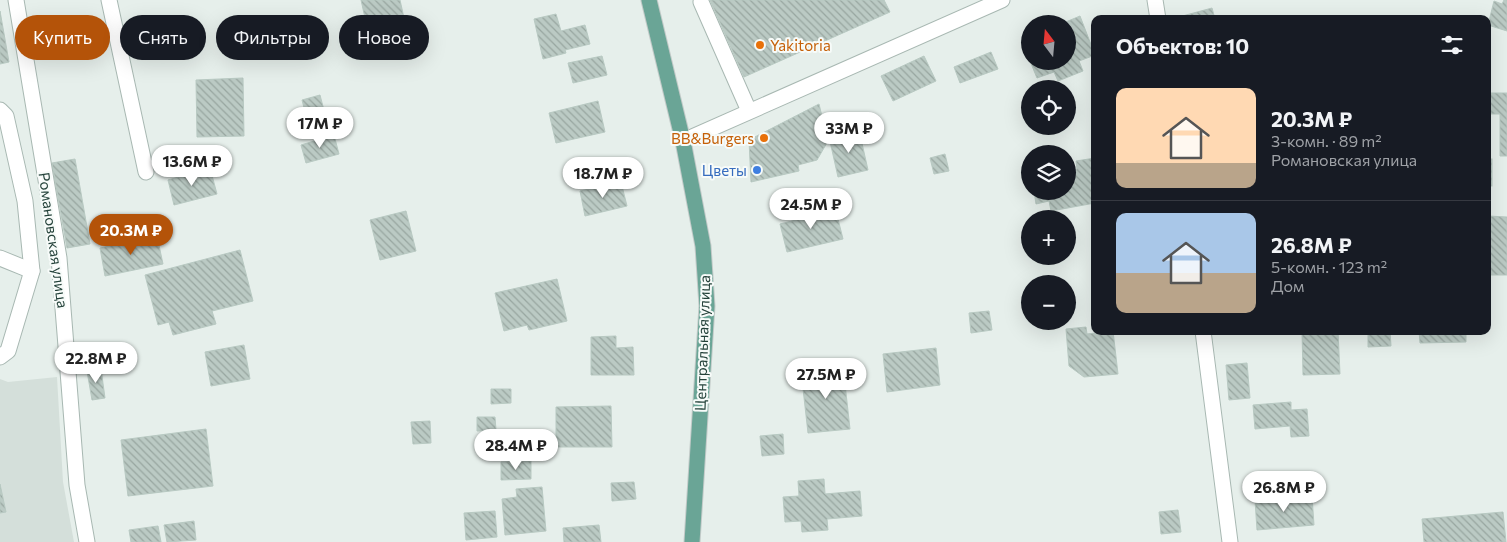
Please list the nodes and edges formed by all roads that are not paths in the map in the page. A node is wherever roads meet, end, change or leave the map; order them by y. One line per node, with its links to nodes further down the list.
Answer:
1 (16, 0): 16 (street, Романовская улица)
2 (109, 0): 11 (street)
3 (649, 0): 10 (main road, Центральная улица)
4 (1002, 0): 9 (street)
5 (1155, 0): 7 (street)
6 (701, 2): 9 (street)
7 (1157, 15)
8 (0, 110): 13 (street)
9 (749, 111): 10 (street)
10 (684, 141): 17 (main road, Центральная улица)
11 (146, 172)
12 (0, 258): 13 (street)
13 (32, 271): 15 (street)
14 (1204, 335): 18 (street)
15 (0, 357)
16 (87, 542)
17 (692, 542)
18 (1230, 542)

